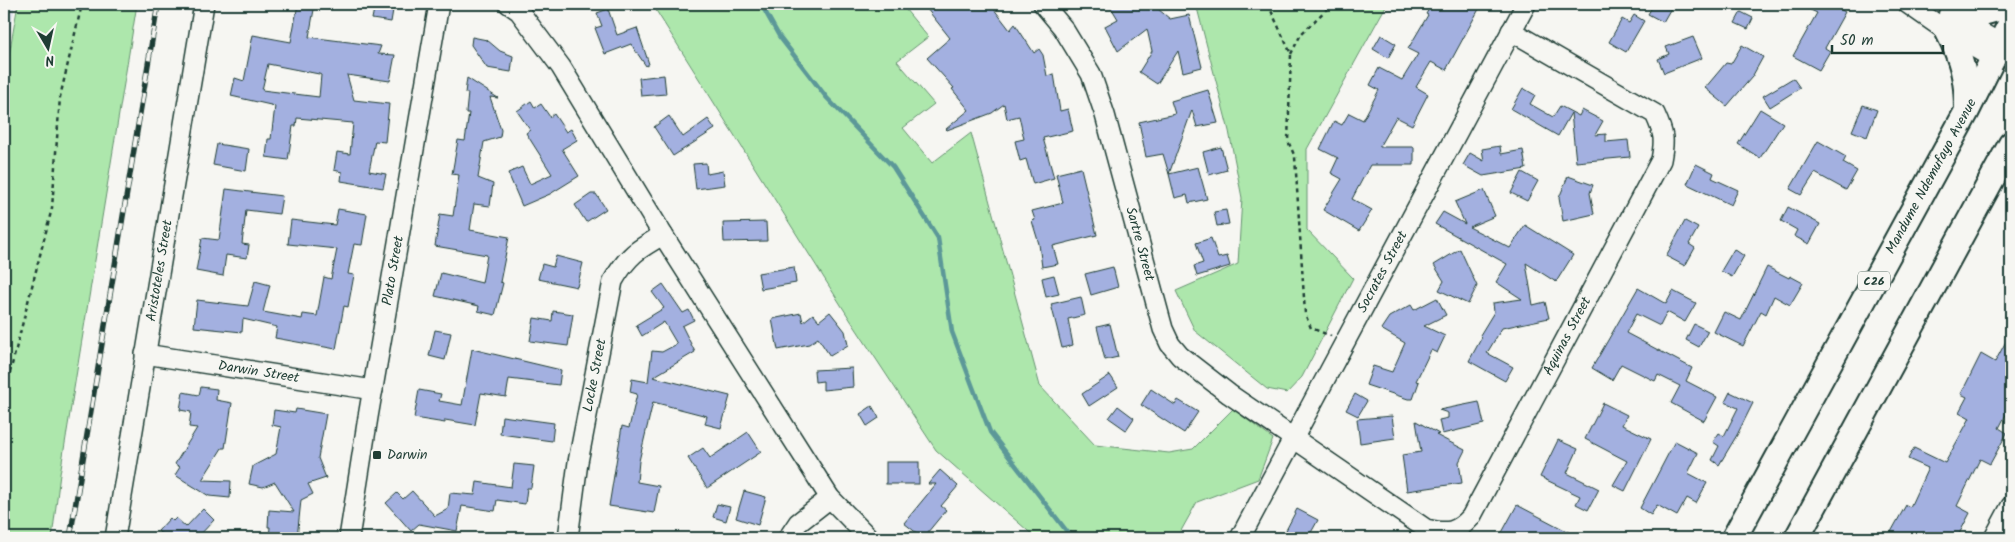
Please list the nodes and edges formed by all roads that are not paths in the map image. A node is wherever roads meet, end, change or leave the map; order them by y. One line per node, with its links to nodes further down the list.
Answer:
1 (204, 4): 16 (street, Aristoteles Street)
2 (439, 4): 17 (street, Plato Street)
3 (509, 4): 15 (street)
4 (1043, 4): 18 (street, Sartre Street)
5 (1526, 4): 11 (street, Socrates Street)
6 (1908, 4): 10 (street)
7 (1922, 4): 10 (street)
8 (2011, 5): 10 (main road)
9 (2011, 22): 12 (main road, Mandume Ndemufayo Avenue / C26)
10 (1950, 24): 12 (street); 13 (main road)
11 (1511, 31): 18 (street, Socrates Street); 18 (street, Aquinas Street)
12 (2004, 54): 13 (main road, Mandume Ndemufayo Avenue / C26)
13 (1967, 111): 27 (main road, Mandume Ndemufayo Avenue / C26)
14 (2011, 144): 28 (main road)
15 (664, 235): 19 (street); 23 (street, Locke Street)
16 (145, 354): 17 (street, Darwin Street); 21 (street, Aristoteles Street)
17 (373, 390): 22 (street, Plato Street)
18 (1295, 438): 26 (street, Socrates Street)
19 (830, 498): 24 (street); 25 (street)
20 (2011, 506): 29 (street)
21 (115, 538)
22 (349, 538)
23 (568, 538)
24 (788, 538)
25 (869, 538)
26 (1240, 538)
27 (1734, 538)
28 (1797, 538)
29 (1994, 538)

